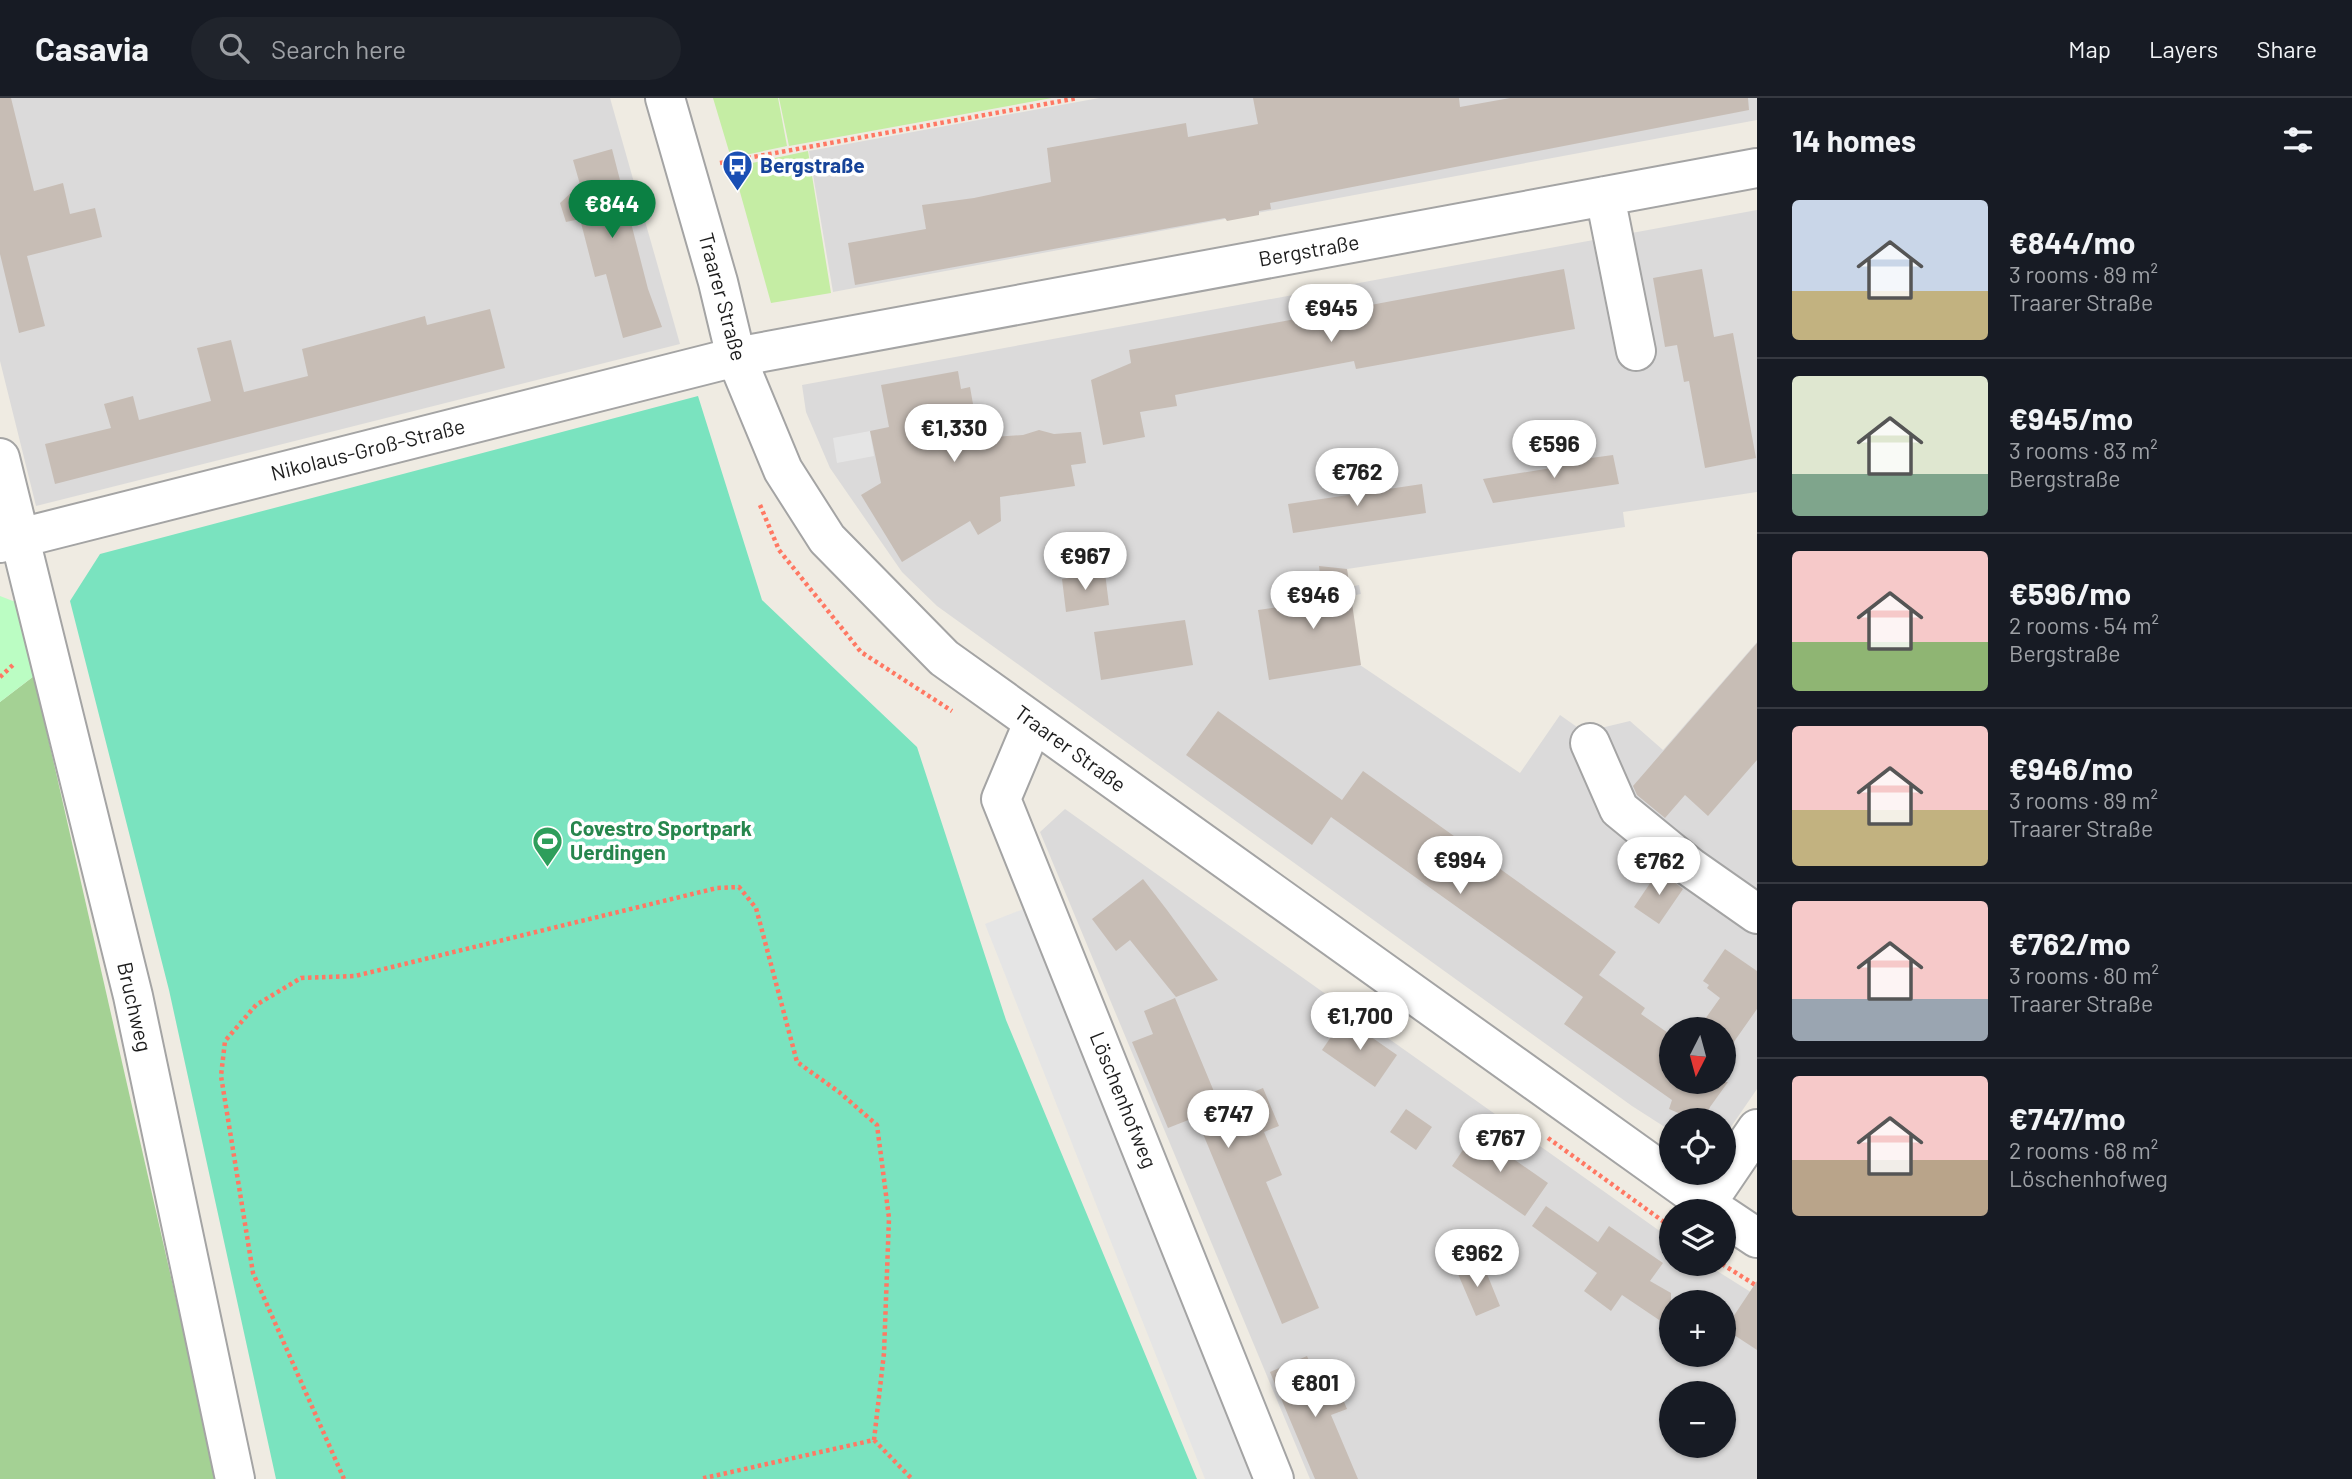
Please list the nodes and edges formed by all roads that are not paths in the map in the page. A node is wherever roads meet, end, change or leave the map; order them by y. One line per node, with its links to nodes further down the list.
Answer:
1 (665, 98): 5 (street, Traarer Straße)
2 (1757, 167): 3 (street, Bergstraße)
3 (1605, 196): 4 (street); 5 (street, Bergstraße)
4 (1636, 351)
5 (736, 356): 7 (street, Nikolaus-Groß-Straße); 8 (street, Traarer Straße)
6 (0, 457): 7 (street, Bruchweg)
7 (10, 540): 16 (street, Bruchweg)
8 (1033, 723): 12 (street, Traarer Straße); 17 (street, Löschenhofweg)
9 (1590, 743): 10 (street)
10 (1757, 914)
11 (1757, 1129): 13 (street)
12 (1700, 1199)
13 (1721, 1199)
14 (1736, 1224): 15 (street, Traarer Straße)
15 (1757, 1238)
16 (236, 1479)
17 (1274, 1479)

